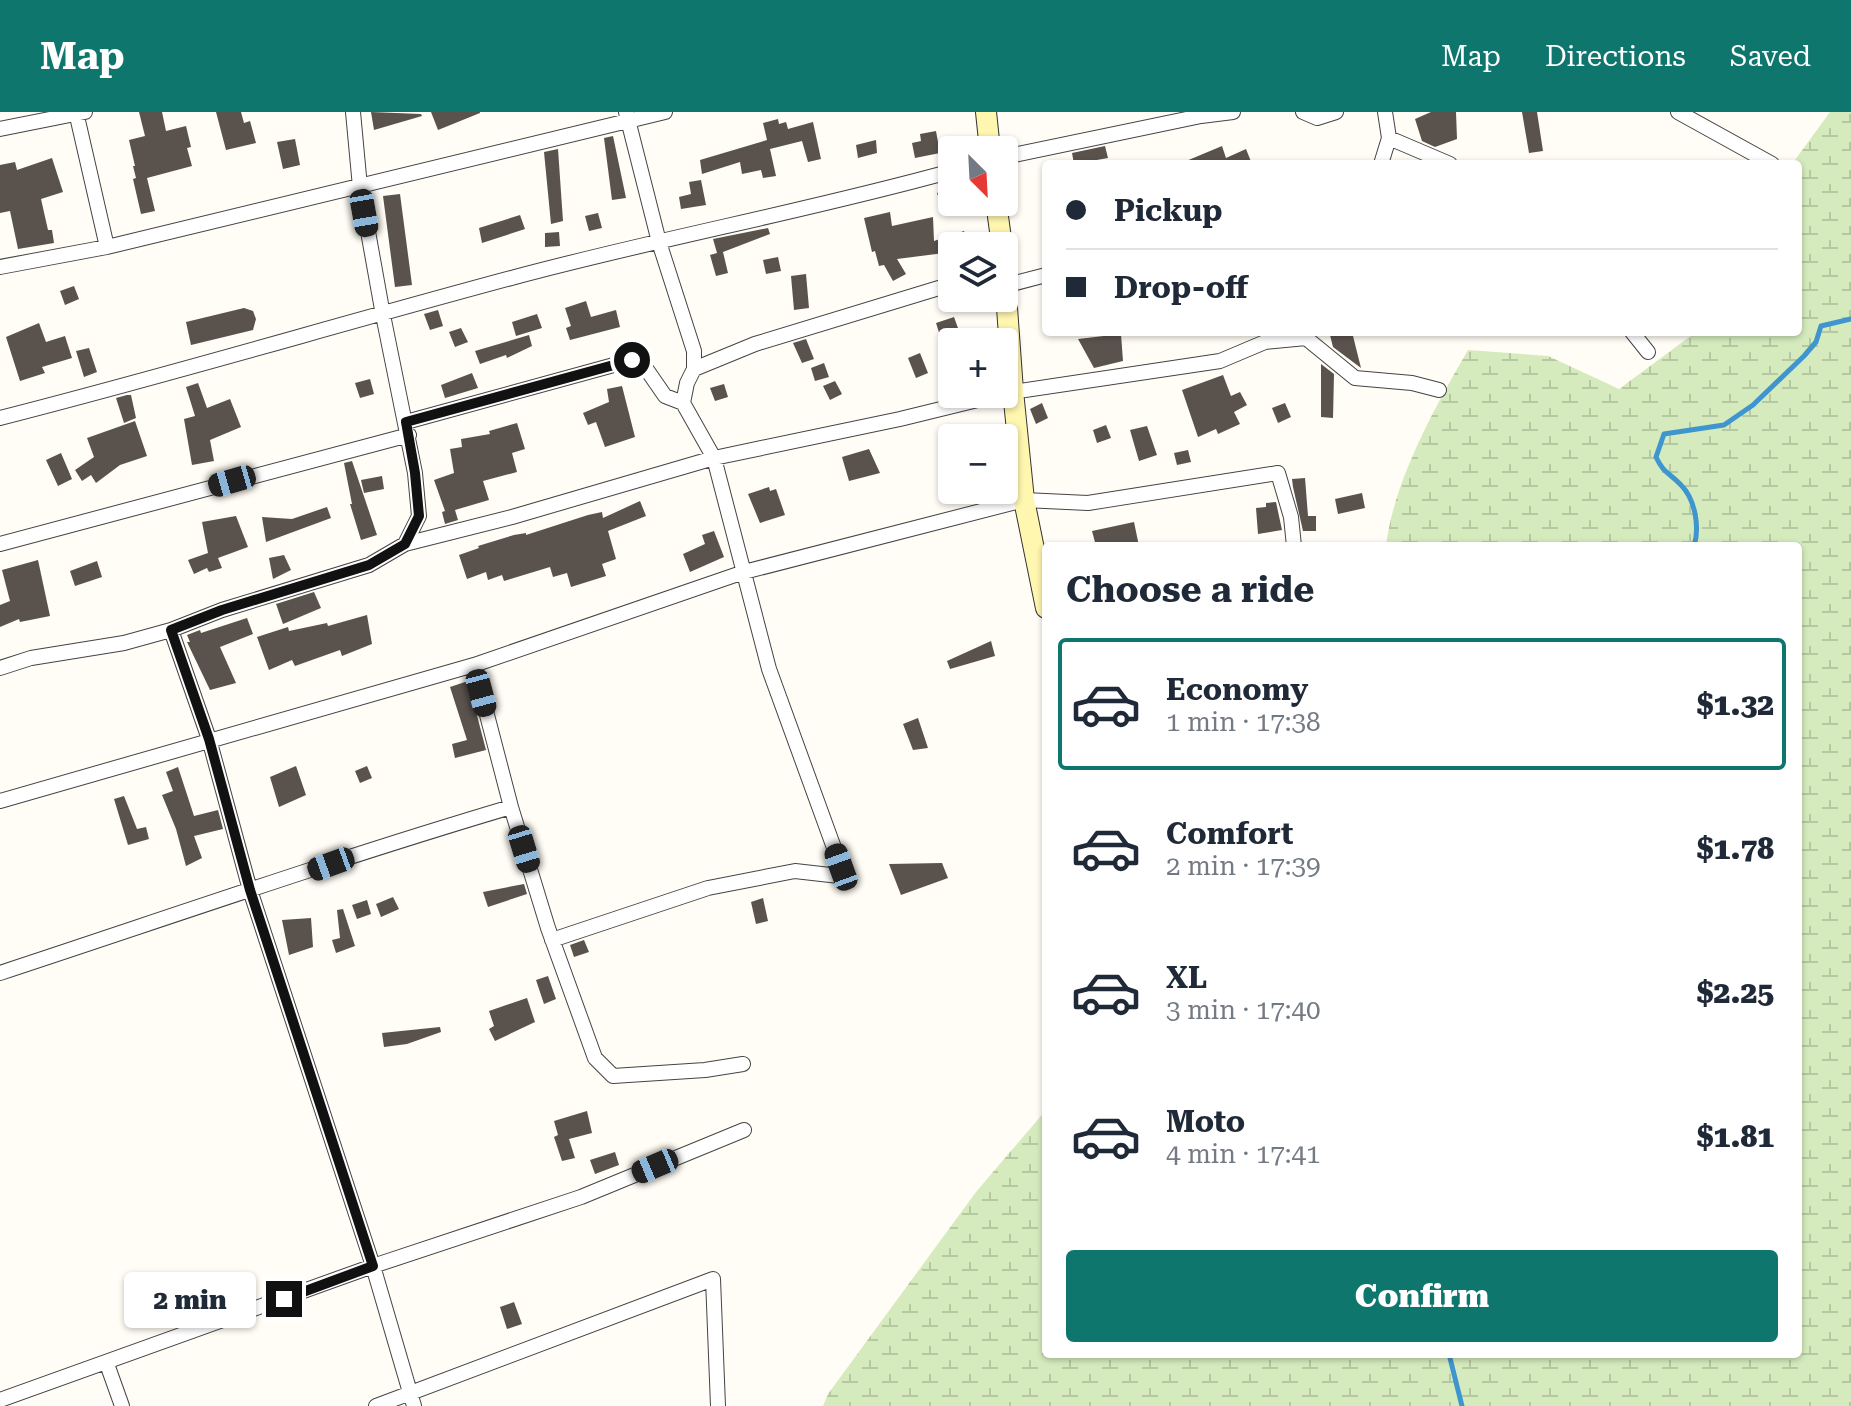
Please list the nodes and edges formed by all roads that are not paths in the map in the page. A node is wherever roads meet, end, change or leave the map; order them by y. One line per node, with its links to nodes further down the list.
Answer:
1 (353, 112): 19 (street)
2 (665, 112): 10 (street)
3 (986, 112): 12 (street)
4 (1233, 112): 14 (street)
5 (1303, 112): 6 (street)
6 (1336, 112)
7 (1385, 112): 13 (street)
8 (1678, 112): 17 (street)
9 (79, 113): 11 (street); 21 (street)
10 (627, 116): 19 (street); 20 (street)
11 (0, 129)
12 (989, 136)
13 (1389, 138): 15 (street); 16 (street)
14 (1018, 154)
15 (1382, 160)
16 (1441, 160)
17 (1765, 160)
18 (938, 175): 20 (street)
19 (360, 187): 21 (street); 26 (street)
20 (659, 242): 26 (street); 31 (street)
21 (107, 247): 22 (street)
22 (0, 267)
23 (1042, 275): 24 (street)
24 (1018, 278)
25 (938, 288): 31 (street)
26 (383, 315): 37 (street); 38 (street)
27 (1300, 336): 33 (street)
28 (1313, 336): 32 (street)
29 (1635, 336): 30 (street)
30 (1648, 352)
31 (694, 369): 34 (street)
32 (1439, 390)
33 (1018, 391)
34 (683, 403): 38 (street); 39 (street)
35 (945, 408): 39 (street)
36 (1009, 408): 40 (street)
37 (0, 418)
38 (408, 429): 42 (street); 43 (street)
39 (714, 458): 43 (street); 44 (street)
40 (1024, 500): 41 (street); 44 (street); 45 (street)
41 (1294, 542)
42 (0, 544)
43 (405, 544): 46 (street)
44 (744, 572): 47 (street); 53 (street)
45 (1042, 588)
46 (171, 630): 48 (street); 49 (street)
47 (474, 665): 49 (street); 51 (street)
48 (0, 668)
49 (209, 739): 50 (street); 52 (street)
50 (0, 801)
51 (511, 807): 52 (street); 53 (street)
52 (250, 890): 54 (street); 57 (street)
53 (552, 940): 55 (street)
54 (0, 973)
55 (743, 1064)
56 (744, 1130): 57 (street)
57 (373, 1266): 58 (street); 60 (street)
58 (107, 1364): 59 (street); 61 (street)
59 (0, 1400)
60 (411, 1400): 62 (street); 63 (street)
61 (122, 1406)
62 (376, 1406)
63 (718, 1406)

